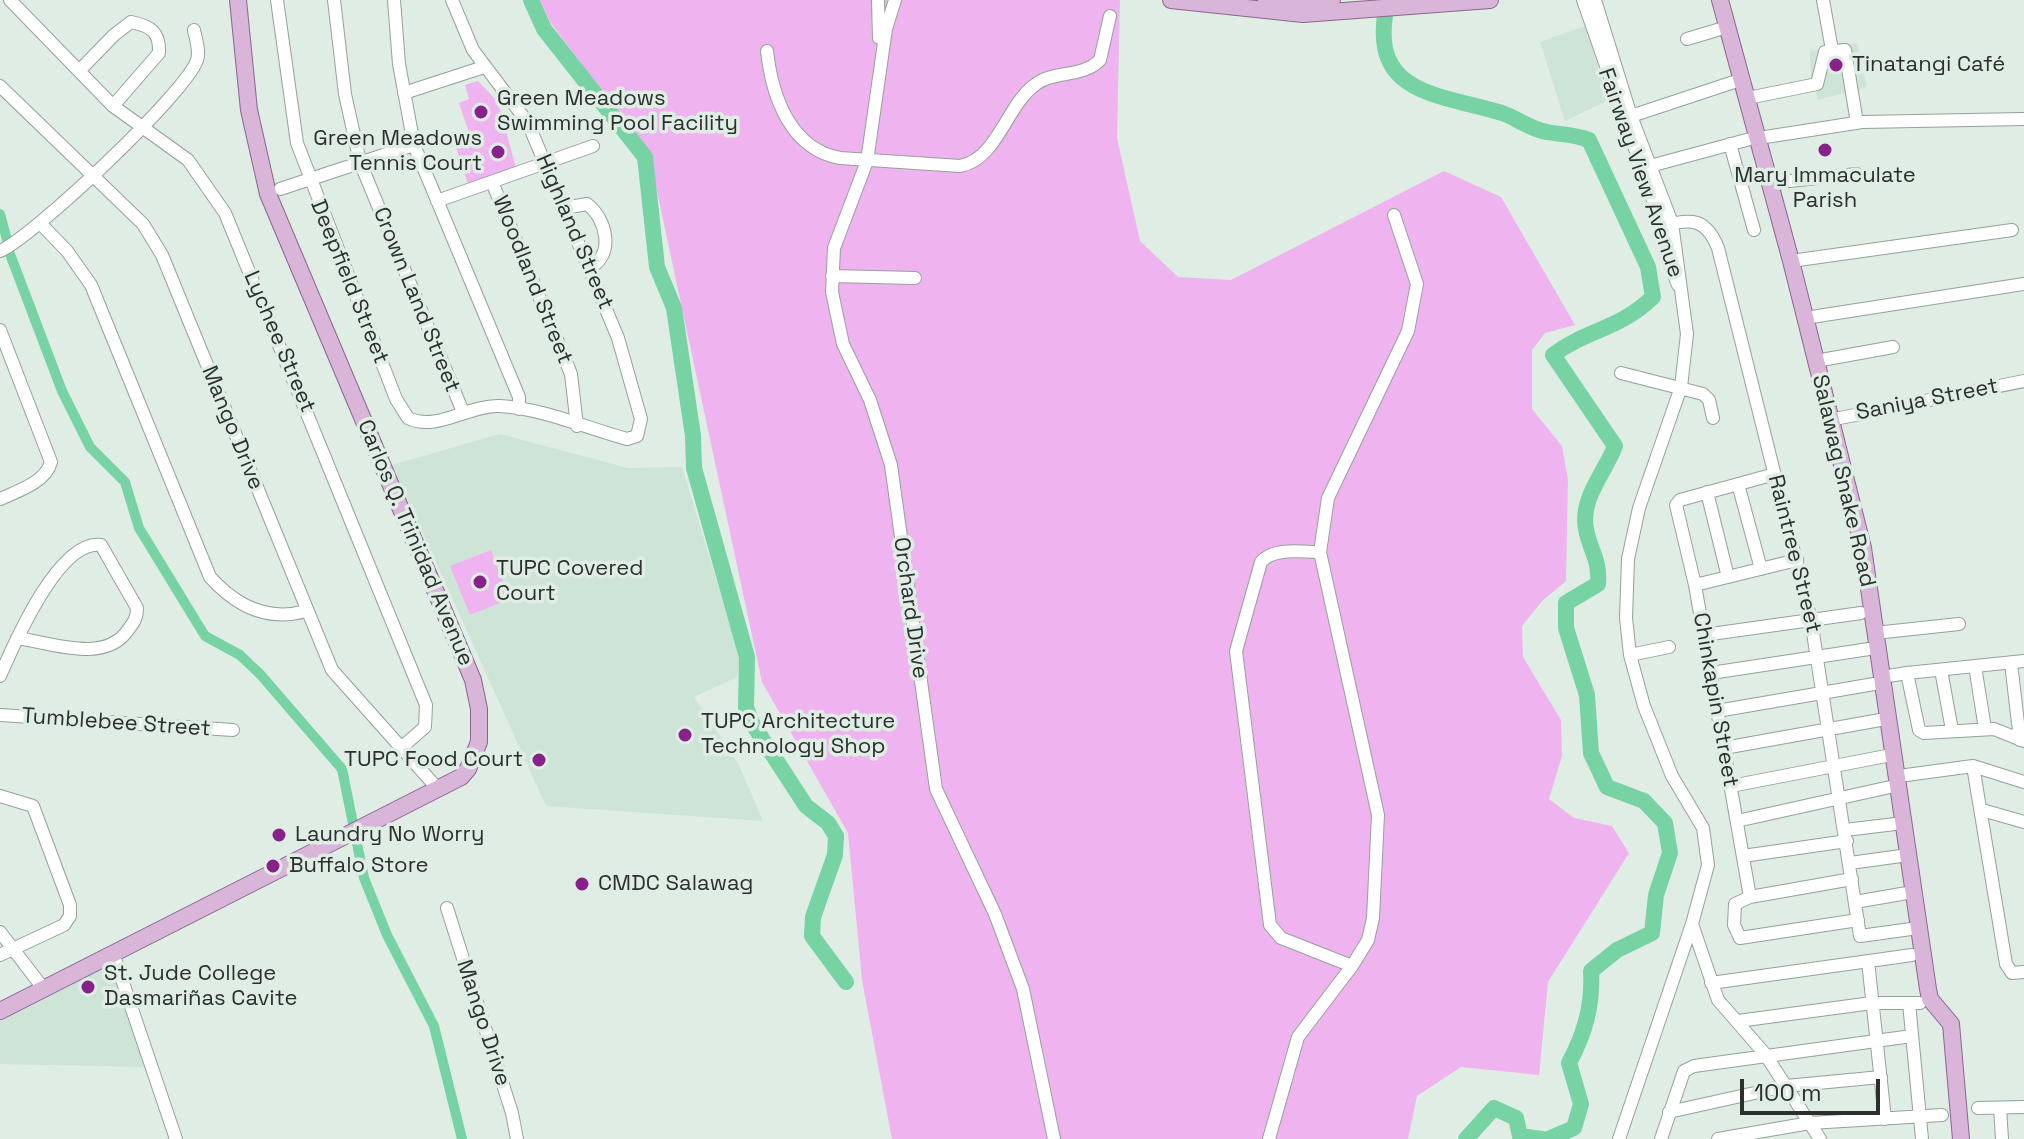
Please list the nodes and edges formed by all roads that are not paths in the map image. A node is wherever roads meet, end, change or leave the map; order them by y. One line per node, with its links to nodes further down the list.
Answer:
1 (10, 0): 27 (street, Lychee Street)
2 (238, 0): 121 (main road, Carlos Q. Trinidad Avenue)
3 (277, 0): 48 (street, Deepfield Street)
4 (334, 0): 43 (street, Crown Land Street)
5 (394, 0): 31 (street)
6 (452, 0): 26 (street, Highland Street)
7 (878, 0): 28 (street, Orchard Drive)
8 (895, 0): 28 (street, Orchard Drive)
9 (1171, 0): 18 (main road)
10 (1266, 0): 11 (main road)
11 (1332, 0)
12 (1490, 0): 17 (main road)
13 (1583, 0): 23 (street, Fairway View Avenue)
14 (1595, 0): 23 (street, Fairway View Avenue)
15 (1720, 0): 20 (main road, Salawag Snake Road)
16 (1823, 0): 24 (street)
17 (1468, 1): 18 (main road)
18 (1203, 2)
19 (1110, 16): 42 (street)
20 (1727, 27): 22 (street); 29 (main road, Salawag Snake Road)
21 (194, 30): 37 (street)
22 (1687, 39)
23 (1602, 46): 34 (street, Fairway View Avenue)
24 (1832, 50): 32 (street); 36 (street)
25 (767, 51): 42 (street)
26 (484, 67): 31 (street); 44 (street, Highland Street)
27 (80, 70): 33 (street, Lychee Street); 33 (street)
28 (879, 73): 42 (street, Orchard Drive)
29 (1743, 79): 32 (main road, Salawag Snake Road); 34 (street)
30 (0, 86): 47 (street, Mango Drive)
31 (404, 93): 40 (street)
32 (1748, 98): 38 (main road, Salawag Snake Road)
33 (113, 106): 37 (street, Lychee Street)
34 (1627, 118): 45 (street, Fairway View Avenue); 56 (street, Fairway View Avenue)
35 (2024, 119): 36 (street)
36 (1857, 123): 38 (street)
37 (142, 129): 47 (street); 113 (street, Lychee Street)
38 (1754, 139): 39 (street); 50 (main road, Salawag Snake Road)
39 (1730, 144): 45 (street); 57 (street)
40 (414, 145): 43 (street); 52 (street)
41 (593, 146): 44 (street)
42 (867, 161): 62 (street, Orchard Drive)
43 (360, 162): 48 (street); 73 (street, Crown Land Street)
44 (545, 164): 49 (street); 53 (street, Highland Street)
45 (1650, 166): 56 (street, Fairway View Avenue)
46 (1857, 174): 50 (street)
47 (94, 175): 55 (street); 86 (street, Mango Drive)
48 (308, 180): 51 (street); 73 (street, Deepfield Street)
49 (492, 182): 52 (street); 76 (street, Woodland Street)
50 (1770, 183): 60 (main road, Salawag Snake Road)
51 (280, 189)
52 (437, 201): 72 (street)
53 (564, 208): 61 (street, Highland Street); 61 (street)
54 (1394, 215): 81 (street)
55 (40, 223): 59 (street); 86 (street)
56 (1667, 225): 71 (street, Fairway View Avenue); 77 (street, Raintree Street)
57 (1754, 230)
58 (2012, 230): 60 (street)
59 (0, 251)
60 (1791, 261): 65 (main road, Salawag Snake Road)
61 (589, 268): 76 (street, Highland Street)
62 (832, 276): 63 (street); 169 (street, Orchard Drive)
63 (915, 278)
64 (2024, 284): 65 (street)
65 (1805, 318): 68 (main road, Salawag Snake Road)
66 (0, 330): 80 (street)
67 (1893, 347): 68 (street)
68 (1816, 361): 75 (main road, Salawag Snake Road)
69 (1621, 373): 71 (street)
70 (2024, 381): 75 (street, Saniya Street)
71 (1681, 387): 74 (street); 95 (street, Fairway View Avenue)
72 (519, 409): 73 (street); 76 (street)
73 (463, 412)
74 (1713, 418)
75 (1830, 420): 90 (main road, Salawag Snake Road)
76 (577, 426)
77 (1775, 474): 78 (street); 82 (street, Raintree Street)
78 (1738, 484): 79 (street); 83 (street)
79 (1707, 492): 84 (street); 85 (street, Chinkapin Street)
80 (0, 499)
81 (1320, 552): 146 (street); 146 (street)
82 (1797, 560): 83 (street); 88 (street, Raintree Street)
83 (1761, 569): 84 (street)
84 (1728, 577): 85 (street)
85 (1695, 585): 91 (street, Chinkapin Street)
86 (306, 611): 113 (street, Mango Drive)
87 (1861, 613): 88 (street)
88 (1811, 620): 91 (street); 96 (street, Raintree Street)
89 (1959, 624): 90 (street)
90 (1875, 633): 103 (main road, Salawag Snake Road)
91 (1704, 635): 100 (street, Chinkapin Street)
92 (17, 638): 92 (street); 102 (street)
93 (1669, 647): 95 (street)
94 (1869, 649): 96 (street)
95 (1630, 655): 138 (street, Fairway View Avenue)
96 (1818, 657): 100 (street); 104 (street, Raintree Street)
97 (2017, 662): 98 (street); 112 (street)
98 (1975, 666): 99 (street); 109 (street)
99 (1941, 670): 101 (street); 111 (street)
100 (1711, 673): 105 (street, Chinkapin Street)
101 (1907, 673): 103 (street); 111 (street)
102 (0, 676)
103 (1878, 680): 104 (street); 118 (main road, Salawag Snake Road)
104 (1824, 694): 105 (street); 108 (street, Raintree Street)
105 (1717, 711): 114 (street, Chinkapin Street)
106 (0, 715): 110 (street, Tumblebee Street)
107 (1880, 720): 108 (street)
108 (1829, 727): 114 (street); 117 (street, Raintree Street)
109 (1985, 729): 111 (street); 112 (street)
110 (233, 730)
111 (1952, 730)
112 (2022, 740)
113 (402, 747): 121 (street, Mango Drive)
114 (1724, 748): 120 (street, Chinkapin Street)
115 (1886, 756): 117 (street)
116 (1973, 766): 118 (street); 119 (street); 124 (street)
117 (1835, 767): 120 (street); 123 (street, Raintree Street)
118 (1894, 782): 123 (street); 152 (main road, Salawag Snake Road)
119 (2024, 782)
120 (1731, 786): 125 (street, Chinkapin Street)
121 (438, 789): 142 (main road, Carlos Q. Trinidad Avenue)
122 (0, 796): 141 (street)
123 (1840, 800): 125 (street); 128 (street, Raintree Street)
124 (1982, 810): 126 (street); 147 (street)
125 (1737, 821): 129 (street, Chinkapin Street)
126 (2024, 822)
127 (1895, 824): 128 (street)
128 (1846, 836): 129 (street); 131 (street, Raintree Street)
129 (1743, 856): 134 (street, Chinkapin Street)
130 (1901, 856): 131 (street)
131 (1850, 863): 132 (street, Raintree Street)
132 (1852, 879): 134 (street); 135 (street, Raintree Street)
133 (1907, 893): 135 (street)
134 (1750, 897): 137 (street)
135 (1855, 902): 137 (street, Raintree Street)
136 (447, 908): 168 (street, Mango Drive)
137 (1858, 920): 139 (street, Raintree Street)
138 (1692, 924): 148 (street); 171 (street, Fairway View Avenue)
139 (1911, 929)
140 (0, 932): 141 (street)
141 (14, 948): 143 (street); 149 (street)
142 (113, 953): 149 (main road, Carlos Q. Trinidad Avenue); 167 (street)
143 (0, 955)
144 (1912, 955): 145 (street)
145 (1868, 961): 148 (street); 150 (street)
146 (1352, 966): 170 (street)
147 (2024, 972)
148 (1711, 983): 153 (street)
149 (43, 988): 151 (main road, Carlos Q. Trinidad Avenue)
150 (1872, 1003): 153 (street); 154 (street); 155 (street)
151 (0, 1011)
152 (1941, 1015): 176 (main road, Salawag Snake Road); 177 (main road, Salawag Snake Road)
153 (1738, 1021): 156 (street)
154 (1912, 1036): 155 (street); 164 (street)
155 (1876, 1039): 156 (street); 157 (street)
156 (1765, 1054): 158 (street); 162 (street)
157 (1881, 1077): 158 (street); 165 (street)
158 (1786, 1086): 162 (street); 166 (street)
159 (2024, 1107): 161 (street)
160 (1978, 1108): 161 (street)
161 (2000, 1108): 178 (street)
162 (1669, 1112): 172 (street)
163 (1942, 1115): 164 (street)
164 (1919, 1117): 165 (street); 175 (street)
165 (1885, 1119): 166 (street)
166 (1810, 1123): 173 (street); 174 (street)
167 (176, 1139)
168 (517, 1139)
169 (1054, 1139)
170 (1269, 1139)
171 (1619, 1139)
172 (1661, 1139)
173 (1718, 1139)
174 (1820, 1139)
175 (1922, 1139)
176 (1951, 1139)
177 (1961, 1139)
178 (2002, 1139)

